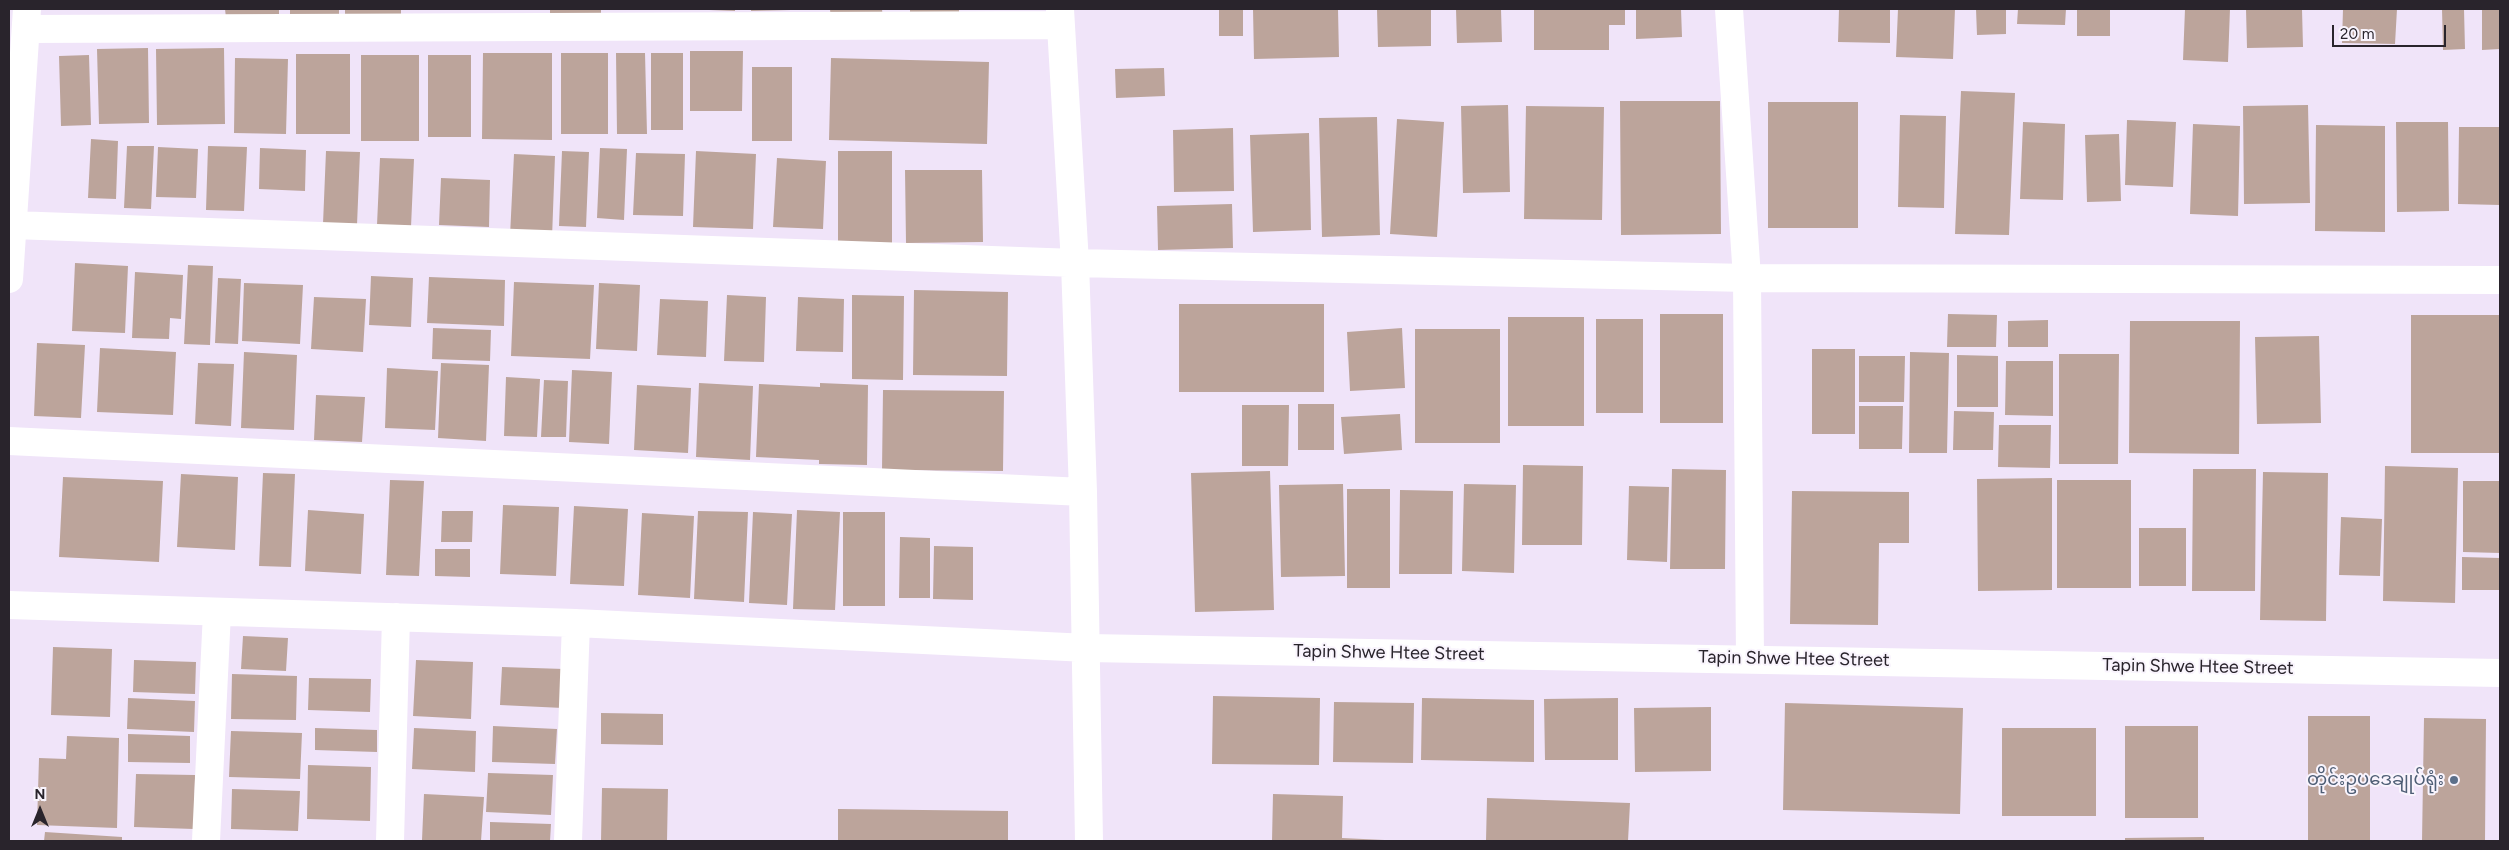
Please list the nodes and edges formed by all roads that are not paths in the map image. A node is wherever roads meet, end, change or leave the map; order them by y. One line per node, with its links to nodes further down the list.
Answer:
1 (1729, 9): 6 (street)
2 (1060, 17): 3 (street); 5 (street)
3 (27, 19): 4 (street)
4 (13, 225): 5 (street); 7 (street)
5 (1075, 263): 6 (street); 10 (street)
6 (1747, 278): 8 (street); 16 (street)
7 (9, 279)
8 (2500, 280)
9 (9, 441): 10 (street)
10 (1083, 492): 15 (street)
11 (9, 605): 12 (street, Tapin Shwe Htee Street)
12 (217, 612): 13 (street, Tapin Shwe Htee Street); 18 (street)
13 (396, 617): 14 (street, Tapin Shwe Htee Street); 19 (street)
14 (576, 623): 15 (street, Tapin Shwe Htee Street); 20 (street)
15 (1087, 648): 16 (street, Tapin Shwe Htee Street); 21 (street)
16 (1750, 658): 17 (street, Tapin Shwe Htee Street)
17 (2500, 673)
18 (206, 841)
19 (390, 841)
20 (568, 841)
21 (1089, 841)

